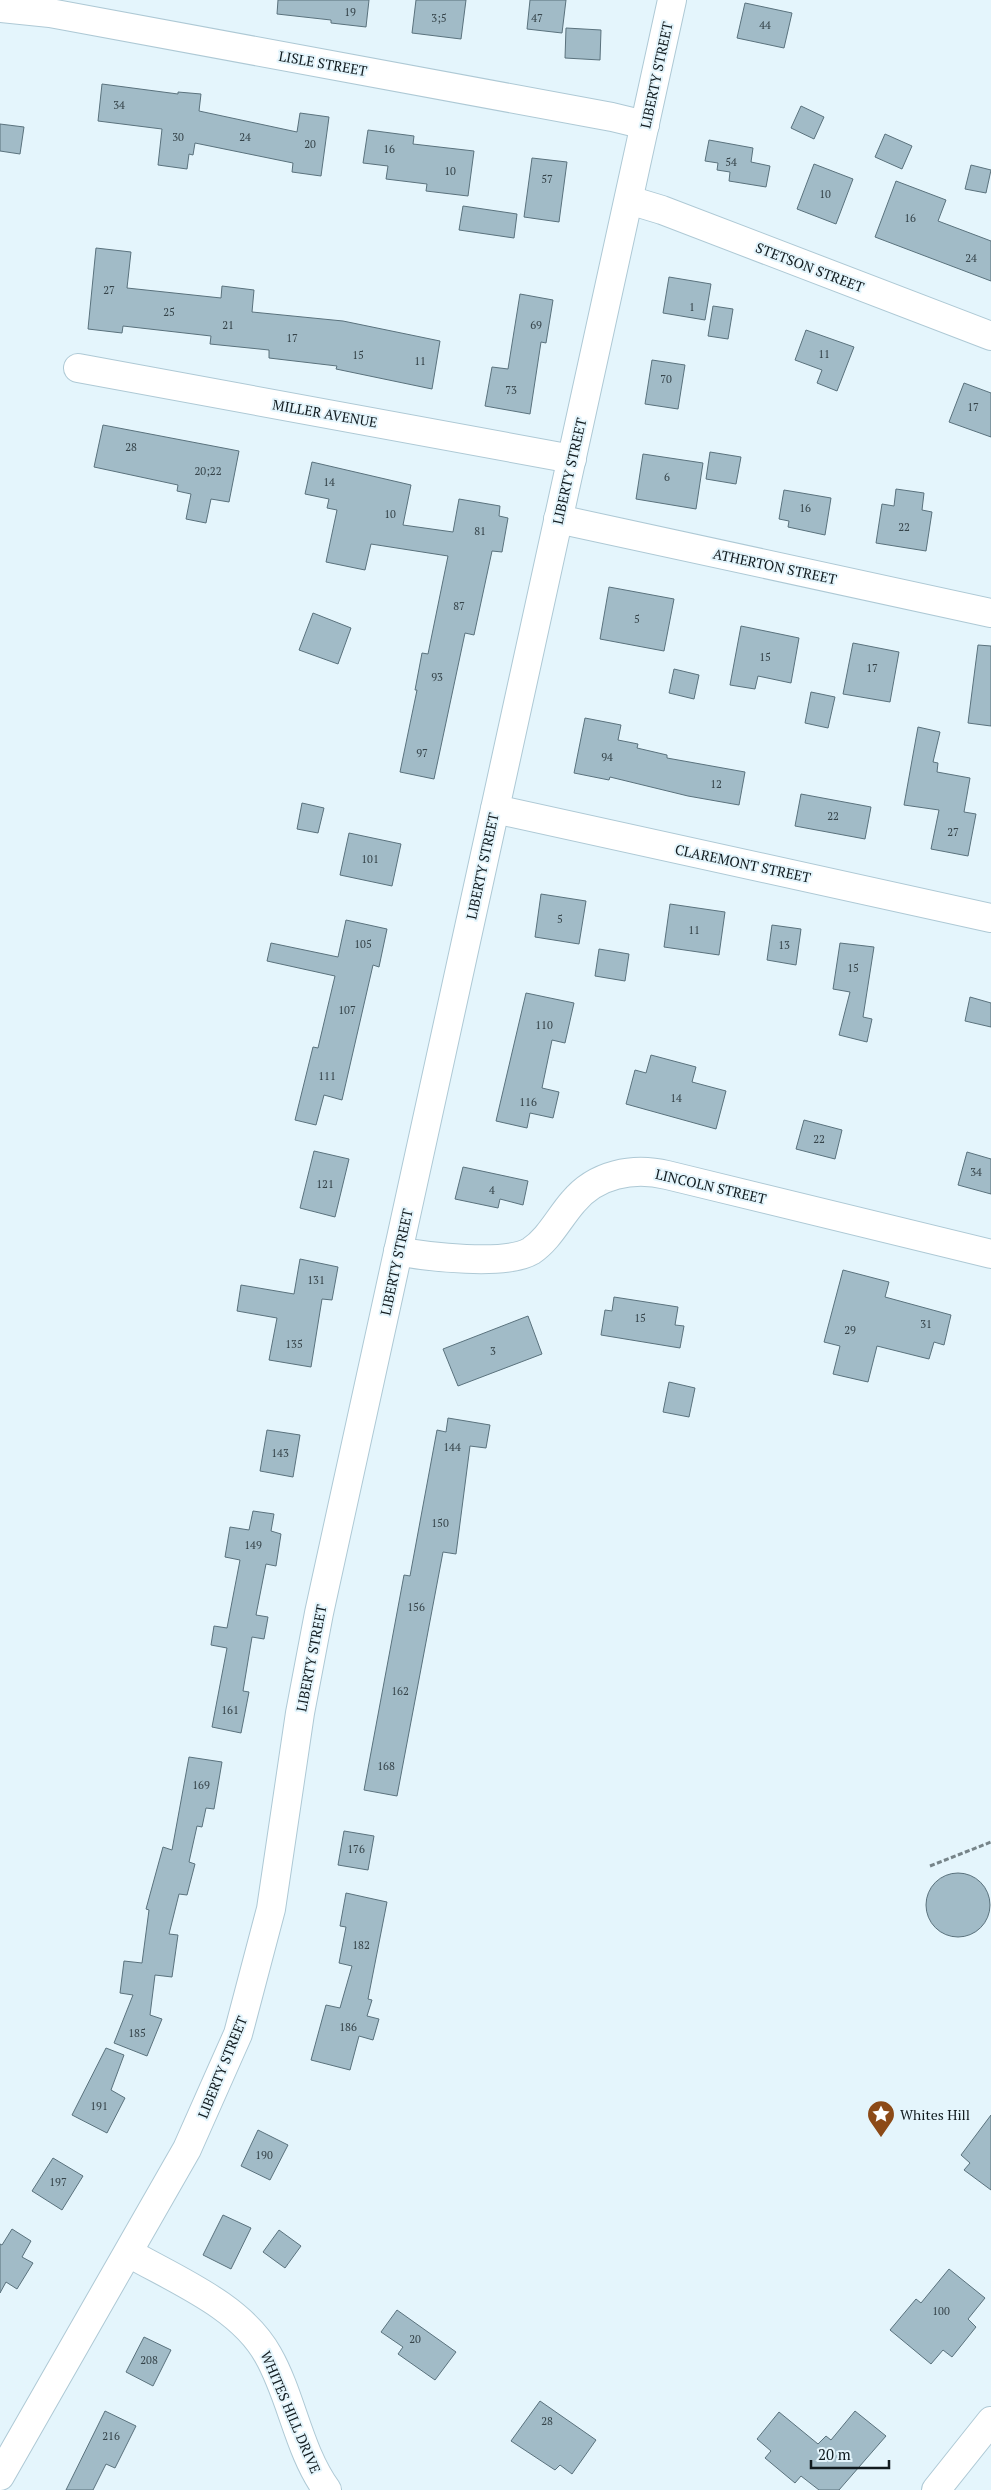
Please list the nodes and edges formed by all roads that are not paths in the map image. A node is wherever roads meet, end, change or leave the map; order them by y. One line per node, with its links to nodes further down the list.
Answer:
1 (672, 0): 3 (street, LIBERTY STREET)
2 (0, 8): 3 (street, LISLE STREET)
3 (645, 125): 4 (street, LIBERTY STREET)
4 (629, 200): 5 (street, STETSON STREET); 7 (street, LIBERTY STREET)
5 (991, 336)
6 (78, 368): 7 (street, MILLER AVENUE)
7 (572, 459): 8 (street, LIBERTY STREET)
8 (558, 519): 9 (street, ATHERTON STREET); 10 (street, LIBERTY STREET)
9 (991, 613)
10 (495, 809): 11 (street, CLAREMONT STREET); 12 (street, LIBERTY STREET)
11 (991, 918)
12 (398, 1252): 13 (street, LINCOLN STREET); 14 (street, LIBERTY STREET)
13 (991, 1254)
14 (129, 2254): 16 (street, LIBERTY STREET); 17 (street, WHITES HILL DRIVE)
15 (991, 2421): 18 (street)
16 (0, 2476)
17 (327, 2490)
18 (936, 2490)

